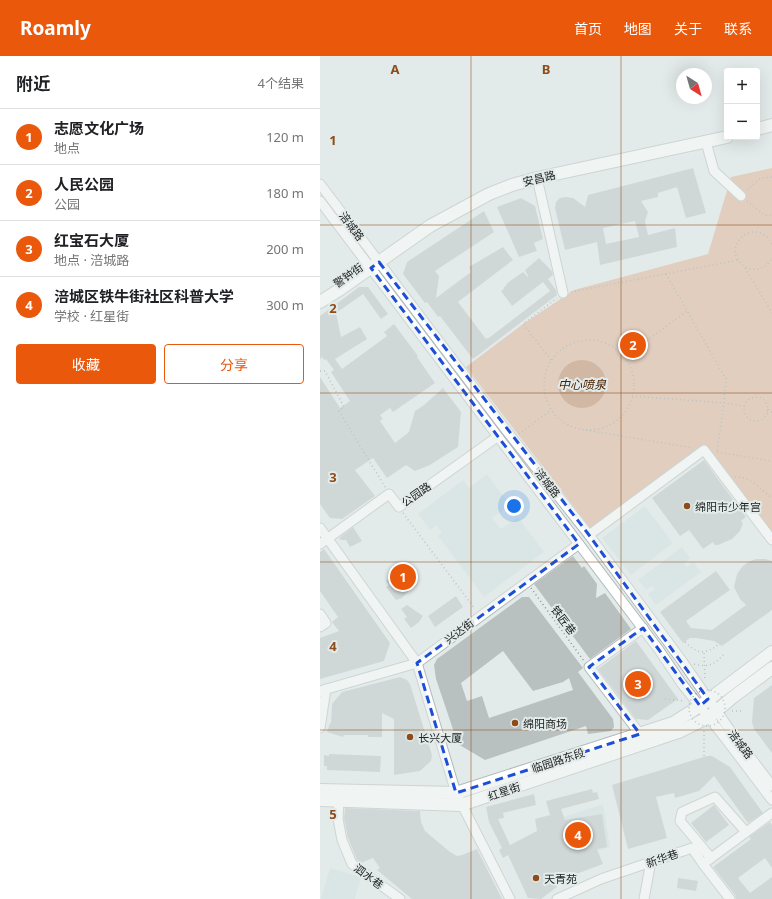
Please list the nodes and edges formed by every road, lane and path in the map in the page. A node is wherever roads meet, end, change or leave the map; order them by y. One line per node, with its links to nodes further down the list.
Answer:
1 (772, 118): 2 (main road)
2 (760, 121)
3 (772, 125): 4 (main road)
4 (760, 128)
5 (724, 130): 17 (main road, 安昌路)
6 (724, 138): 7 (main road, 安昌路)
7 (706, 142): 9 (main road, 安昌路); 11 (street)
8 (772, 177): 11 (path)
9 (537, 178): 17 (main road, 安昌路); 21 (street)
10 (320, 184): 17 (street, 涪城路)
11 (741, 196): 13 (path)
12 (320, 201): 17 (street, 涪城路)
13 (772, 216)
14 (772, 242): 16 (path)
15 (772, 259): 18 (path)
16 (738, 260): 18 (path); 19 (path)
17 (373, 262): 20 (main road, 警钟街); 22 (main road, 警钟街); 34 (street, 涪城路); 35 (street, 涪城路)
18 (745, 267): 24 (path)
19 (666, 274): 21 (path); 23 (path)
20 (320, 293)
21 (563, 293): 26 (path)
22 (320, 302)
23 (687, 310): 25 (path); 28 (path)
24 (772, 313)
25 (624, 357): 26 (path); 27 (path)
26 (551, 361): 30 (path)
27 (632, 396): 28 (path); 33 (path)
28 (724, 403): 29 (path); 37 (path)
29 (744, 406): 31 (path); 31 (path)
30 (552, 410): 33 (path); 35 (path)
31 (767, 411): 32 (path)
32 (772, 412)
33 (579, 429): 36 (path)
34 (497, 437): 43 (street, 公园路); 44 (street, 涪城路)
35 (513, 439): 41 (street, 涪城路)
36 (704, 450): 38 (street); 41 (street)
37 (772, 461)
38 (726, 479): 39 (path); 42 (street)
39 (772, 498)
40 (320, 528): 43 (street)
41 (589, 535): 60 (street, 涪城路)
42 (772, 540)
43 (324, 542): 54 (street)
44 (579, 544): 45 (street, 兴达街); 48 (street, 涪城路)
45 (526, 582): 54 (street, 兴达街); 55 (path, 铁匠巷)
46 (320, 614): 47 (street)
47 (320, 627)
48 (643, 628): 55 (street); 60 (street, 涪城路)
49 (685, 642): 51 (path)
50 (719, 644): 51 (path)
51 (704, 652): 56 (path)
52 (772, 652): 60 (main road, 临园路东段)
53 (724, 654): 56 (path)
54 (417, 663): 58 (street, 兴达街); 69 (street)
55 (589, 667): 65 (street)
56 (705, 667): 60 (path)
57 (770, 672): 63 (main road, 红星街)
58 (323, 690): 64 (street, 兴达街)
59 (665, 699): 60 (path)
60 (701, 700): 63 (street, 涪城路); 63 (path, bridge); 63 (path, bridge); 65 (main road, 临园路东段)
61 (731, 711): 62 (path)
62 (744, 711)
63 (710, 718): 66 (path); 67 (street, 涪城路); 73 (main road, 红星街)
64 (320, 728)
65 (640, 734): 69 (main road, 临园路东段)
66 (704, 756)
67 (769, 784): 71 (street, 涪城路)
68 (320, 790): 69 (main road, 临园路东段)
69 (456, 793): 73 (street)
70 (320, 800): 72 (main road, 红星街)
71 (772, 800)
72 (338, 801): 73 (main road, 红星街); 79 (street, 泗水巷)
73 (461, 805): 80 (street)
74 (772, 813): 75 (street)
75 (746, 832): 76 (street); 76 (street)
76 (711, 858): 78 (street)
77 (651, 861): 78 (street, 新华巷); 81 (street, 新华巷); 82 (street)
78 (703, 864): 83 (street)
79 (400, 899)
80 (510, 899)
81 (557, 899)
82 (644, 899)
83 (730, 899)

